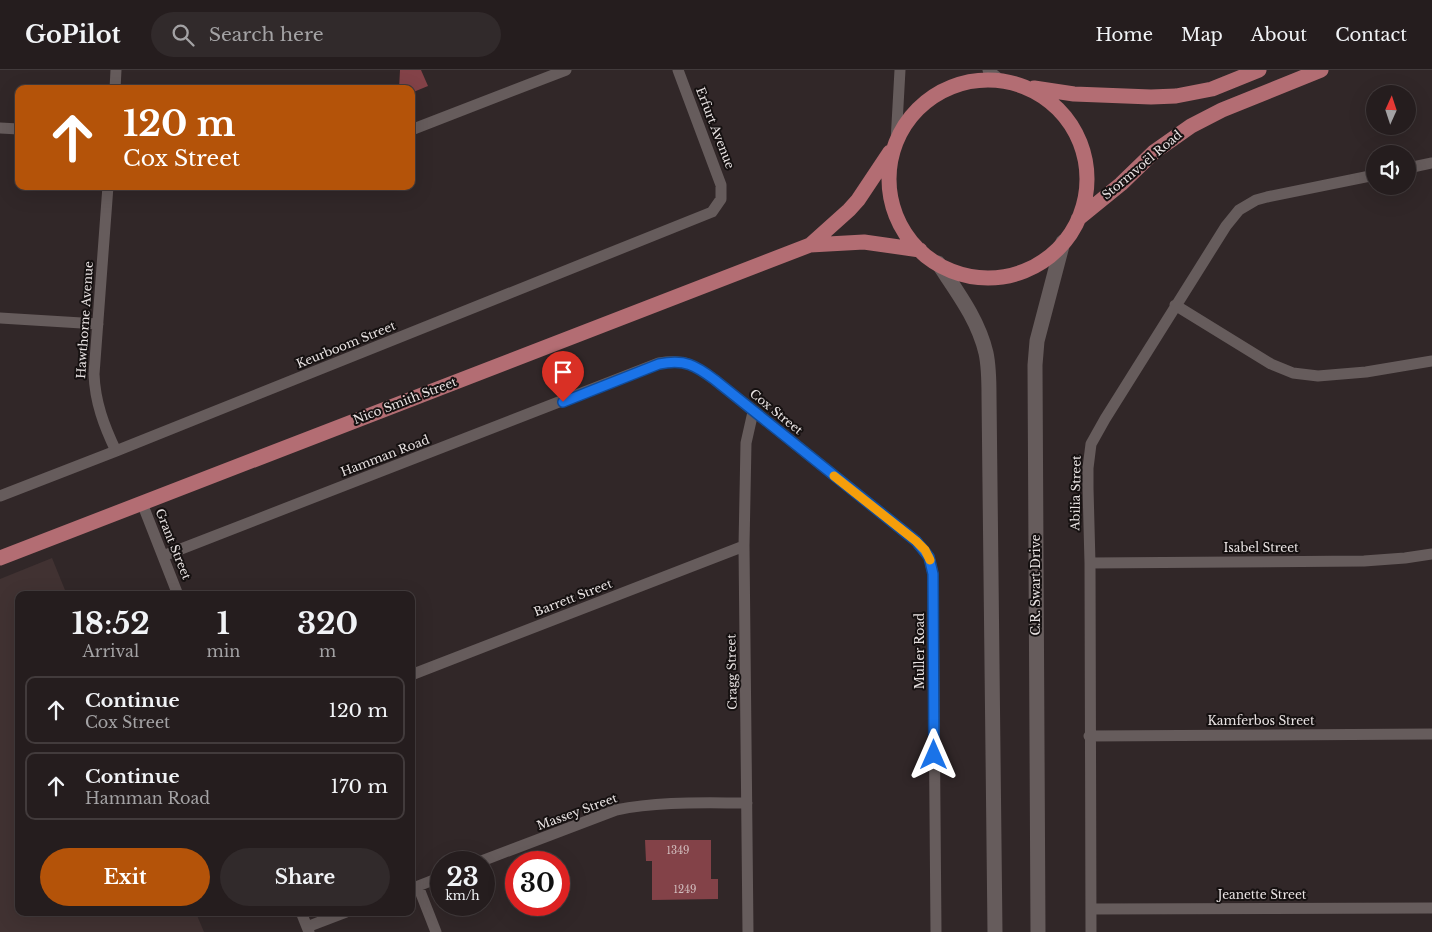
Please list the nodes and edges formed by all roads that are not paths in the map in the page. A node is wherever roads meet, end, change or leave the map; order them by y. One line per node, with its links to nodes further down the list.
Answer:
1 (116, 70): 9 (street)
2 (566, 70): 12 (street)
3 (678, 70): 19 (street, Erfurt Avenue)
4 (900, 70): 14 (street)
5 (988, 70): 8 (street)
6 (1259, 70): 10 (main road, Stormvoël Road)
7 (1321, 70): 20 (main road, Stormvoël Road)
8 (1002, 81): 10 (main road, Stormvoël Road); 14 (main road, Stormvoël Road)
9 (115, 85)
10 (1023, 87): 20 (main road, Stormvoël Road)
11 (0, 128): 13 (street)
12 (415, 128)
13 (15, 129)
14 (895, 144): 22 (main road, Nico Smith Street); 23 (main road, Stormvoël Road)
15 (1432, 163): 16 (street)
16 (1416, 166)
17 (1366, 177): 25 (street, Abilia Street)
18 (108, 190): 27 (street, Hawthorne Avenue)
19 (701, 217): 31 (street, Keurboom Street)
20 (1078, 220): 21 (main road, Stormvoël Road)
21 (1063, 242): 24 (main road, Stormvoël Road); 57 (main road, C.R. Swart Drive)
22 (810, 245): 23 (main road, Nico Smith Street); 33 (main road, Nico Smith Street)
23 (920, 250): 24 (main road, Stormvoël Road)
24 (938, 263): 56 (main road)
25 (1175, 305): 28 (street); 39 (street, Abilia Street)
26 (0, 318): 27 (street)
27 (98, 324): 31 (street, Hawthorne Avenue)
28 (1432, 361)
29 (617, 381): 30 (street, Cox Street); 37 (street, Hamman Road)
30 (753, 412): 34 (street, Cox Street); 35 (street, Cragg Street)
31 (116, 451): 32 (street, Keurboom Street)
32 (0, 496)
33 (142, 502): 37 (street, Grant Street); 38 (main road, Nico Smith Street)
34 (904, 531): 55 (street, Muller Road)
35 (744, 546): 41 (street, Barrett Street); 44 (street, Cragg Street)
36 (1432, 554): 39 (street, Isabel Street)
37 (163, 556): 40 (street, Grant Street)
38 (0, 558)
39 (1090, 563): 43 (street, Abilia Street)
40 (176, 591)
41 (415, 673)
42 (1432, 734): 43 (street, Kamferbos Street)
43 (1090, 736): 49 (street, Abilia Street)
44 (747, 803): 45 (street, Massey Street); 54 (street, Cragg Street)
45 (495, 856)
46 (430, 881): 47 (street)
47 (415, 887): 53 (street)
48 (1432, 908): 49 (street, Jeanette Street)
49 (1091, 909): 58 (street, Abilia Street)
50 (303, 916): 52 (street)
51 (338, 916): 52 (street)
52 (308, 930)
53 (436, 932)
54 (748, 932)
55 (936, 932)
56 (995, 932)
57 (1038, 932)
58 (1091, 932)

